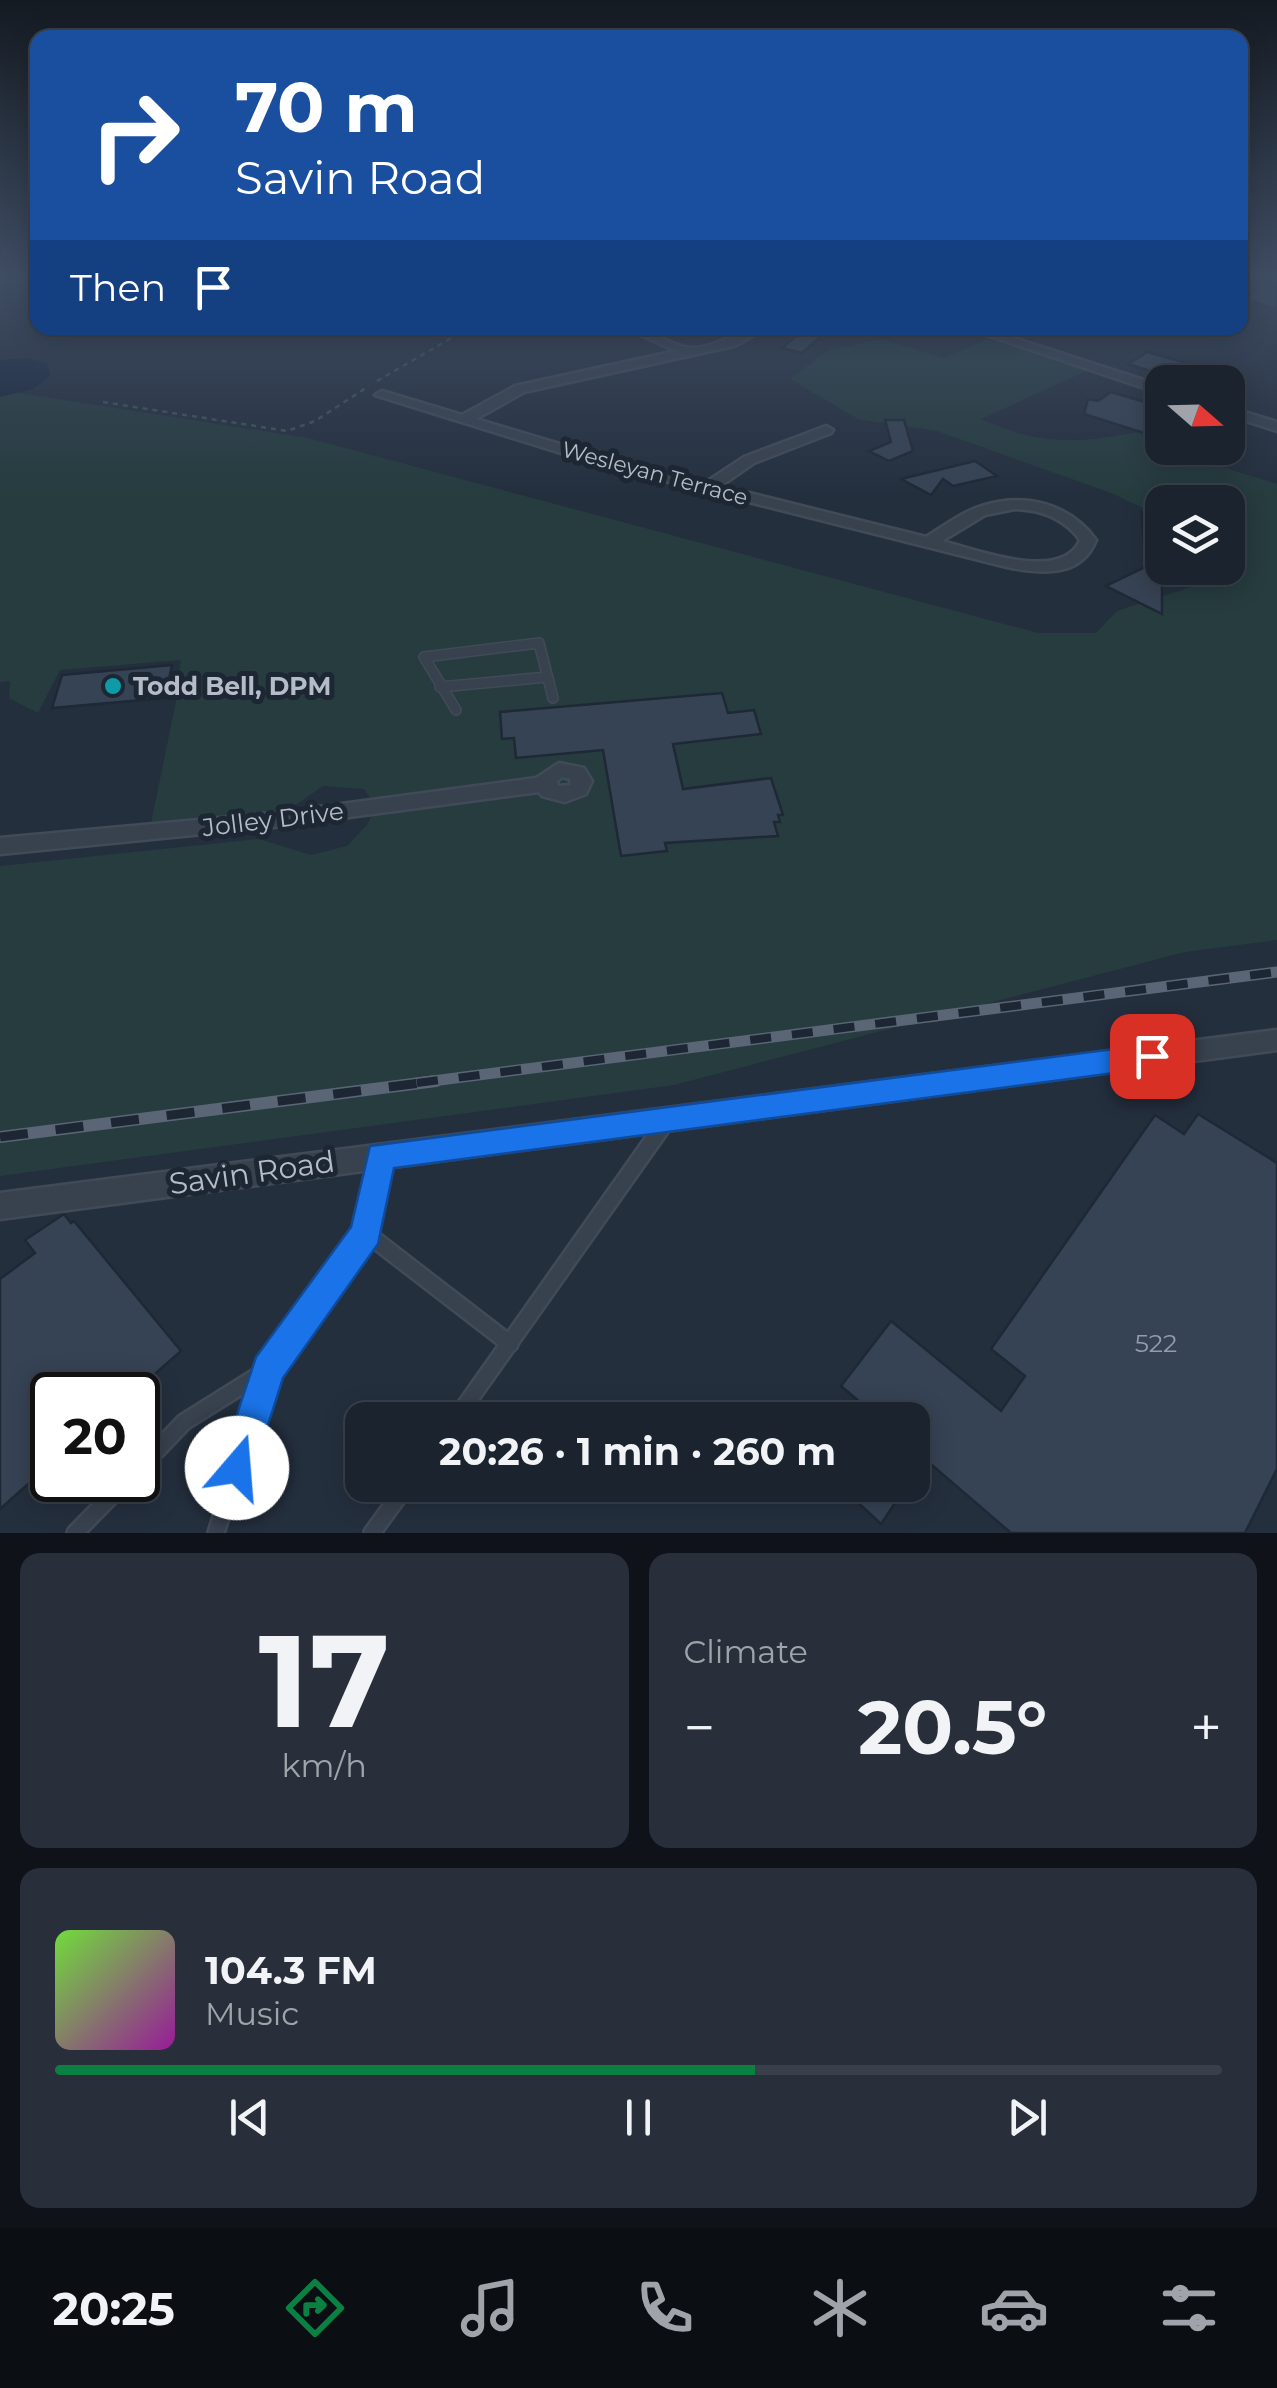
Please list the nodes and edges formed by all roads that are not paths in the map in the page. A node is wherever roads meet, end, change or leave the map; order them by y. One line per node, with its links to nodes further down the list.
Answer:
1 (685, 351): 4 (street)
2 (696, 351): 4 (street)
3 (1041, 351): 5 (street)
4 (689, 352): 8 (street)
5 (1145, 384)
6 (382, 395): 8 (street, Wesleyan Terrace)
7 (1245, 417): 9 (street)
8 (463, 420): 11 (street, Wesleyan Terrace)
9 (1277, 428)
10 (826, 430): 11 (street)
11 (708, 488): 12 (street, Wesleyan Terrace)
12 (930, 541): 12 (street, Wesleyan Terrace)
13 (547, 677): 14 (lane); 14 (lane); 15 (lane)
14 (440, 687): 16 (lane)
15 (553, 698)
16 (456, 710)
17 (545, 784): 18 (street, Jolley Drive)
18 (0, 846)
19 (1277, 1040): 20 (street, Savin Road)
20 (669, 1118): 21 (street, Savin Road); 24 (lane)
21 (381, 1156): 22 (street, Savin Road); 23 (lane)
22 (0, 1206)
23 (366, 1233): 24 (lane); 25 (lane)
24 (510, 1344): 26 (lane)
25 (268, 1369): 27 (lane); 31 (lane)
26 (467, 1402)
27 (160, 1447)
28 (106, 1502): 30 (lane)
29 (395, 1502): 32 (lane)
30 (76, 1533)
31 (216, 1533)
32 (372, 1533)

